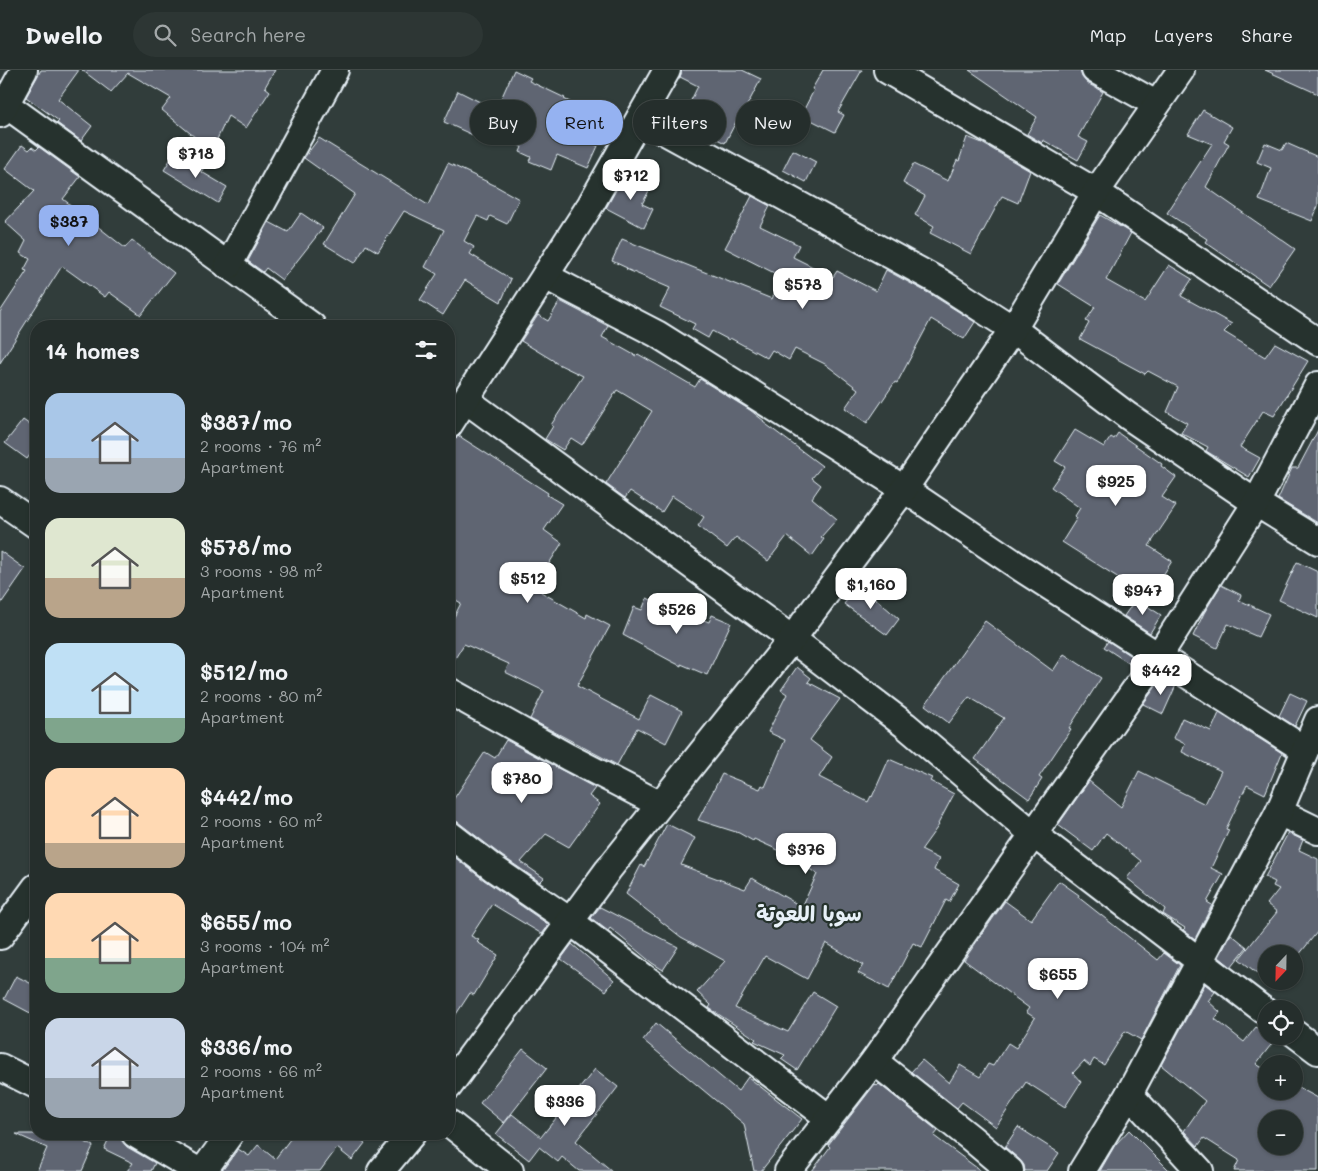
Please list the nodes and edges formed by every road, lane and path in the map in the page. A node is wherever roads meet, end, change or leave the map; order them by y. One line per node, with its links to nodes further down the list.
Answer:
1 (24, 70): 9 (street)
2 (335, 70): 13 (street)
3 (667, 70): 7 (street)
4 (887, 70): 12 (street)
5 (1095, 70): 8 (street)
6 (1181, 70): 8 (street)
7 (650, 100)
8 (1156, 104): 12 (street)
9 (3, 109): 13 (street)
10 (633, 130): 14 (street)
11 (689, 145): 16 (street)
12 (1096, 192): 16 (street); 17 (street)
13 (228, 266): 15 (street)
14 (545, 276): 19 (street); 21 (street)
15 (304, 320)
16 (1013, 329): 21 (street); 23 (street)
17 (1318, 342)
18 (1318, 385): 23 (street)
19 (466, 400): 20 (street); 26 (street)
20 (455, 416)
21 (904, 489): 26 (street); 27 (street)
22 (0, 500): 24 (street)
23 (1256, 503): 25 (street); 27 (street)
24 (30, 521)
25 (1318, 541)
26 (792, 639): 31 (street); 34 (street)
27 (1158, 657): 30 (street); 34 (street)
28 (455, 694): 31 (street)
29 (1318, 720): 30 (street)
30 (1304, 750): 32 (street)
31 (659, 804): 37 (street)
32 (1279, 812): 33 (street); 39 (street)
33 (1318, 831)
34 (1032, 833): 39 (street); 43 (street)
35 (455, 839): 37 (street)
36 (30, 895): 38 (street)
37 (570, 921): 45 (street); 48 (street)
38 (0, 936)
39 (1200, 962): 40 (street); 47 (street)
40 (1258, 1006)
41 (1303, 1040): 42 (street)
42 (1318, 1052)
43 (874, 1060): 48 (street); 58 (street)
44 (0, 1067): 46 (street)
45 (455, 1078)
46 (30, 1082)
47 (1129, 1094): 59 (street); 60 (street)
48 (829, 1118): 57 (street)
49 (455, 1128): 56 (street)
50 (145, 1140): 53 (street)
51 (226, 1140): 54 (street)
52 (407, 1140): 55 (street)
53 (198, 1171)
54 (203, 1171)
55 (381, 1171)
56 (510, 1171)
57 (788, 1171)
58 (1010, 1171)
59 (1083, 1171)
60 (1200, 1171)

